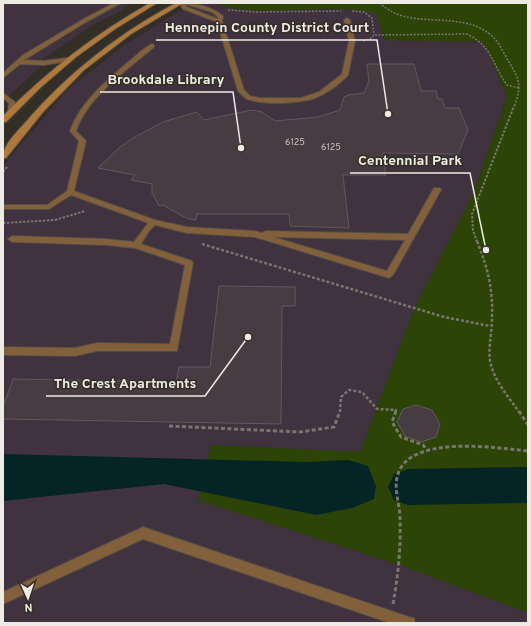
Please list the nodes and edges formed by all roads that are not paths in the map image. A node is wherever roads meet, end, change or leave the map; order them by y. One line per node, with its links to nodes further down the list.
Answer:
1 (118, 3): 9 (lane)
2 (154, 3): 8 (street)
3 (181, 3): 6 (lane); 14 (street)
4 (187, 3): 6 (lane)
5 (347, 20): 6 (lane)
6 (219, 21)
7 (152, 46): 16 (lane)
8 (67, 60): 9 (lane); 12 (street)
9 (19, 62): 10 (lane)
10 (3, 76)
11 (3, 95): 12 (lane)
12 (11, 111): 13 (street)
13 (3, 120)
14 (3, 156)
15 (437, 190): 20 (lane)
16 (70, 192): 17 (lane); 18 (lane)
17 (3, 207)
18 (153, 222): 19 (lane); 22 (lane)
19 (255, 234): 20 (lane); 20 (lane)
20 (411, 237)
21 (12, 239): 22 (lane)
22 (136, 245): 23 (lane)
23 (3, 351)
24 (3, 598): 25 (lane)
25 (409, 623)

